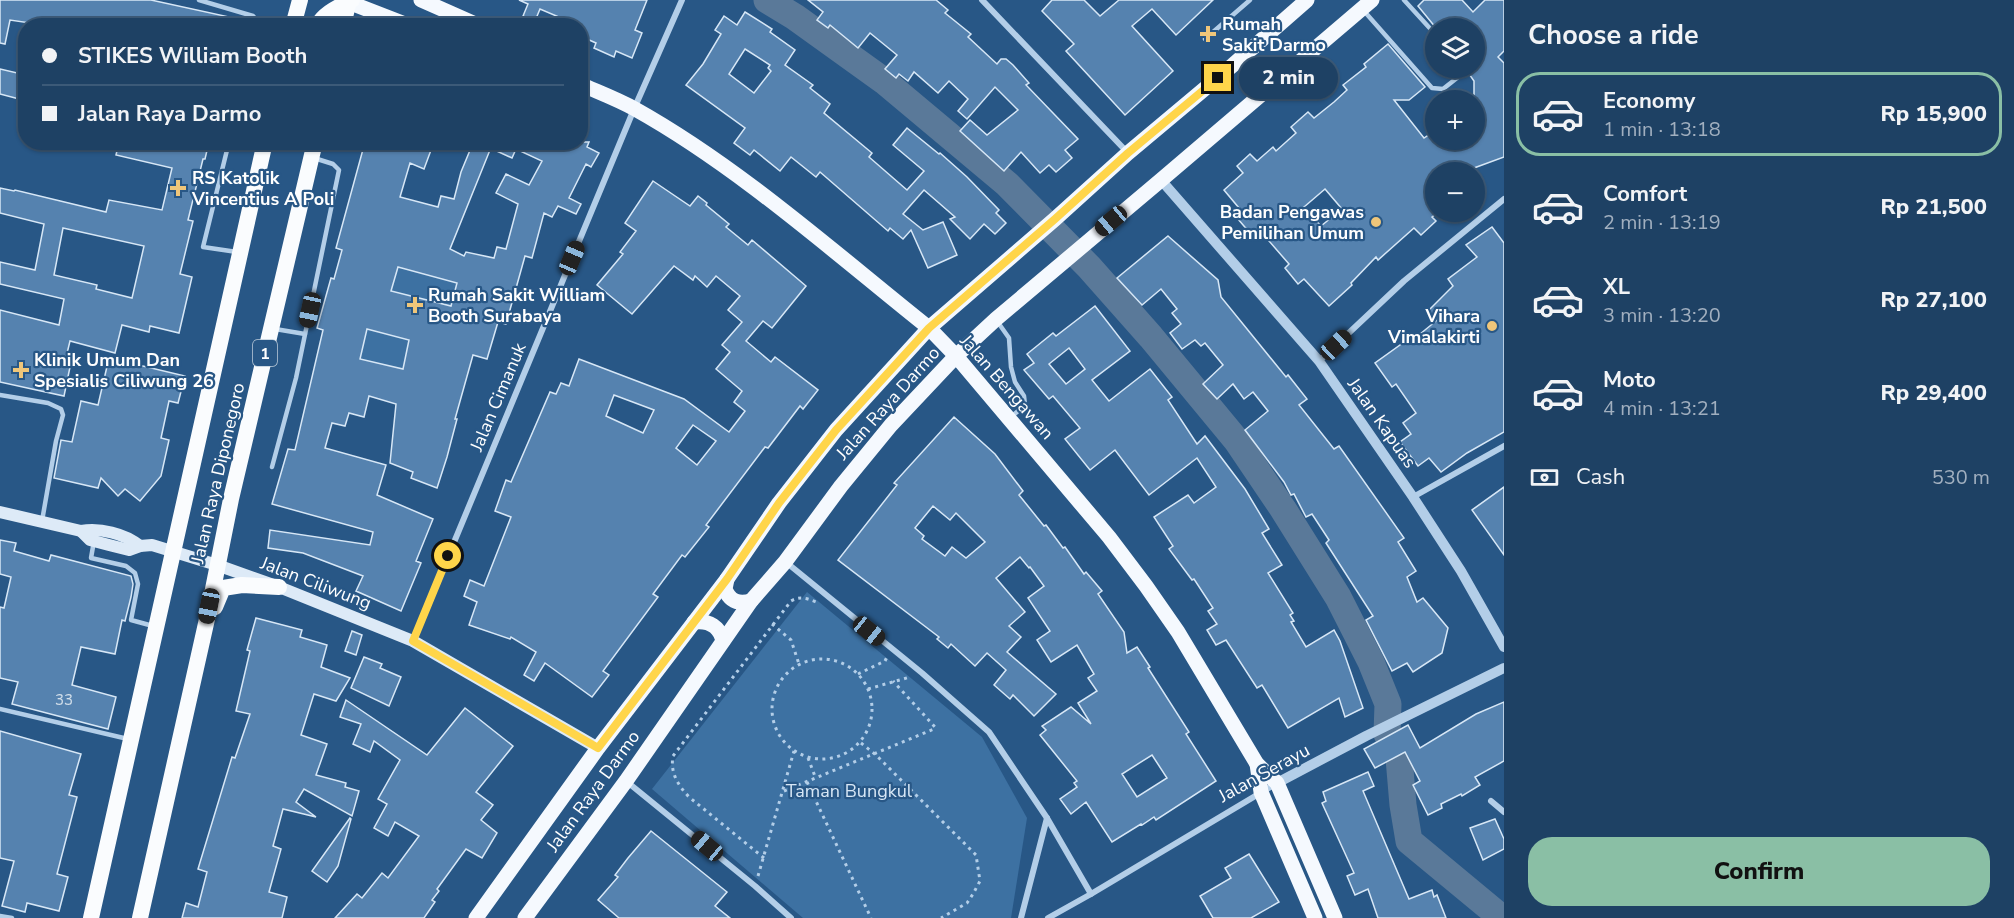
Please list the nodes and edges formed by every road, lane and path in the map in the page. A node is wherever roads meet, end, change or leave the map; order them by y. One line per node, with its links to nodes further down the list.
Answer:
1 (199, 0): 11 (lane)
2 (300, 0): 12 (highway)
3 (348, 0): 13 (highway); 14 (highway); 15 (main road)
4 (421, 0): 16 (main road)
5 (682, 0): 21 (street, Jalan Cimanuk)
6 (982, 0): 25 (street)
7 (1250, 0): 18 (lane)
8 (1307, 0): 25 (main road, Jalan Raya Darmo)
9 (1404, 0): 17 (lane)
10 (1367, 4): 19 (lane); 26 (main road, Jalan Raya Darmo)
11 (255, 18)
12 (295, 18)
13 (322, 18)
14 (345, 18)
15 (391, 18)
16 (464, 18)
17 (1425, 23)
18 (1205, 39)
19 (1457, 78)
20 (588, 88): 21 (main road, Jalan Bengawan)
21 (634, 109): 31 (main road, Jalan Bengawan); 56 (street, Jalan Cimanuk)
22 (227, 150): 28 (lane)
23 (263, 150): 28 (highway, Jalan Raya Diponegoro)
24 (314, 150): 30 (highway, Jalan Raya Diponegoro / 1); 32 (lane)
25 (1128, 153): 31 (main road, Jalan Raya Darmo)
26 (1161, 180): 29 (main road, Jalan Raya Darmo); 34 (street, Jalan Kapuas)
27 (1504, 199): 34 (street)
28 (242, 253): 45 (highway, Jalan Raya Diponegoro)
29 (996, 319): 33 (main road, Jalan Raya Darmo); 36 (lane)
30 (271, 328): 32 (lane); 47 (highway, Jalan Raya Diponegoro / 1)
31 (929, 328): 33 (main road, Jalan Bengawan); 48 (main road, Jalan Raya Darmo)
32 (305, 334): 38 (lane)
33 (956, 356): 36 (main road, Jalan Bengawan); 46 (main road, Jalan Raya Darmo)
34 (1319, 361): 39 (street, Jalan Kapuas)
35 (0, 395): 41 (lane)
36 (1010, 419): 73 (main road, Jalan Bengawan)
37 (1504, 446): 39 (street)
38 (272, 467)
39 (1413, 497): 59 (street, Jalan Kapuas)
40 (0, 512): 41 (main road, Jalan Ciliwung)
41 (42, 521): 42 (main road, Jalan Ciliwung)
42 (81, 531): 43 (main road); 44 (main road, Jalan Ciliwung)
43 (94, 541): 44 (main road); 55 (lane)
44 (140, 546): 45 (main road, Jalan Ciliwung)
45 (173, 550): 47 (main road, Jalan Ciliwung); 55 (highway, Jalan Raya Diponegoro)
46 (785, 562): 50 (main road, Jalan Raya Darmo); 58 (street)
47 (217, 565): 49 (main road, Jalan Ciliwung); 52 (highway, Jalan Raya Diponegoro / 1)
48 (727, 579): 50 (main road); 53 (main road, Jalan Raya Darmo)
49 (279, 587): 52 (highway); 56 (main road, Jalan Ciliwung)
50 (751, 601): 57 (main road, Jalan Raya Darmo)
51 (823, 605): 54 (path)
52 (207, 619): 89 (highway, Jalan Raya Diponegoro / 1)
53 (694, 622): 57 (main road); 69 (main road, Jalan Raya Darmo)
54 (772, 624): 60 (path); 83 (path)
55 (157, 626): 67 (highway, Jalan Raya Diponegoro)
56 (413, 641): 69 (main road, Jalan Ciliwung)
57 (723, 641): 75 (main road, Jalan Raya Darmo)
58 (886, 644): 62 (street); 63 (path)
59 (1504, 647)
60 (799, 664): 63 (path); 70 (path)
61 (1504, 668): 77 (street, Jalan Serayu)
62 (922, 673): 64 (path); 82 (street)
63 (858, 674): 65 (path)
64 (893, 681): 65 (path); 71 (path)
65 (868, 689): 68 (path)
66 (0, 709): 67 (lane)
67 (131, 739): 88 (highway, Jalan Raya Diponegoro)
68 (860, 742): 71 (path); 72 (path)
69 (598, 748): 90 (main road, Jalan Raya Darmo)
70 (794, 751): 72 (path); 78 (path)
71 (876, 754): 74 (path); 94 (path)
72 (808, 757): 74 (path)
73 (1257, 764): 77 (main road, Jalan Bengawan); 79 (main road, Jalan Bengawan)
74 (816, 779): 76 (path)
75 (626, 781): 84 (street); 91 (main road, Jalan Raya Darmo)
76 (807, 782): 78 (path); 93 (path)
77 (1277, 783): 79 (street, Jalan Serayu); 98 (main road, Jalan Bengawan)
78 (784, 791): 83 (path)
79 (1261, 792): 85 (street, Jalan Serayu); 97 (main road, Jalan Bengawan)
80 (1491, 801): 81 (street)
81 (1504, 812)
82 (1047, 818): 85 (street); 95 (street)
83 (764, 858): 84 (path)
84 (755, 886): 92 (street)
85 (1091, 894): 96 (street, Jalan Serayu)
86 (0, 916): 87 (lane)
87 (12, 918)
88 (91, 918)
89 (140, 918)
90 (476, 918)
91 (525, 918)
92 (791, 918)
93 (871, 918)
94 (941, 918)
95 (1021, 918)
96 (1047, 918)
97 (1315, 918)
98 (1335, 918)

